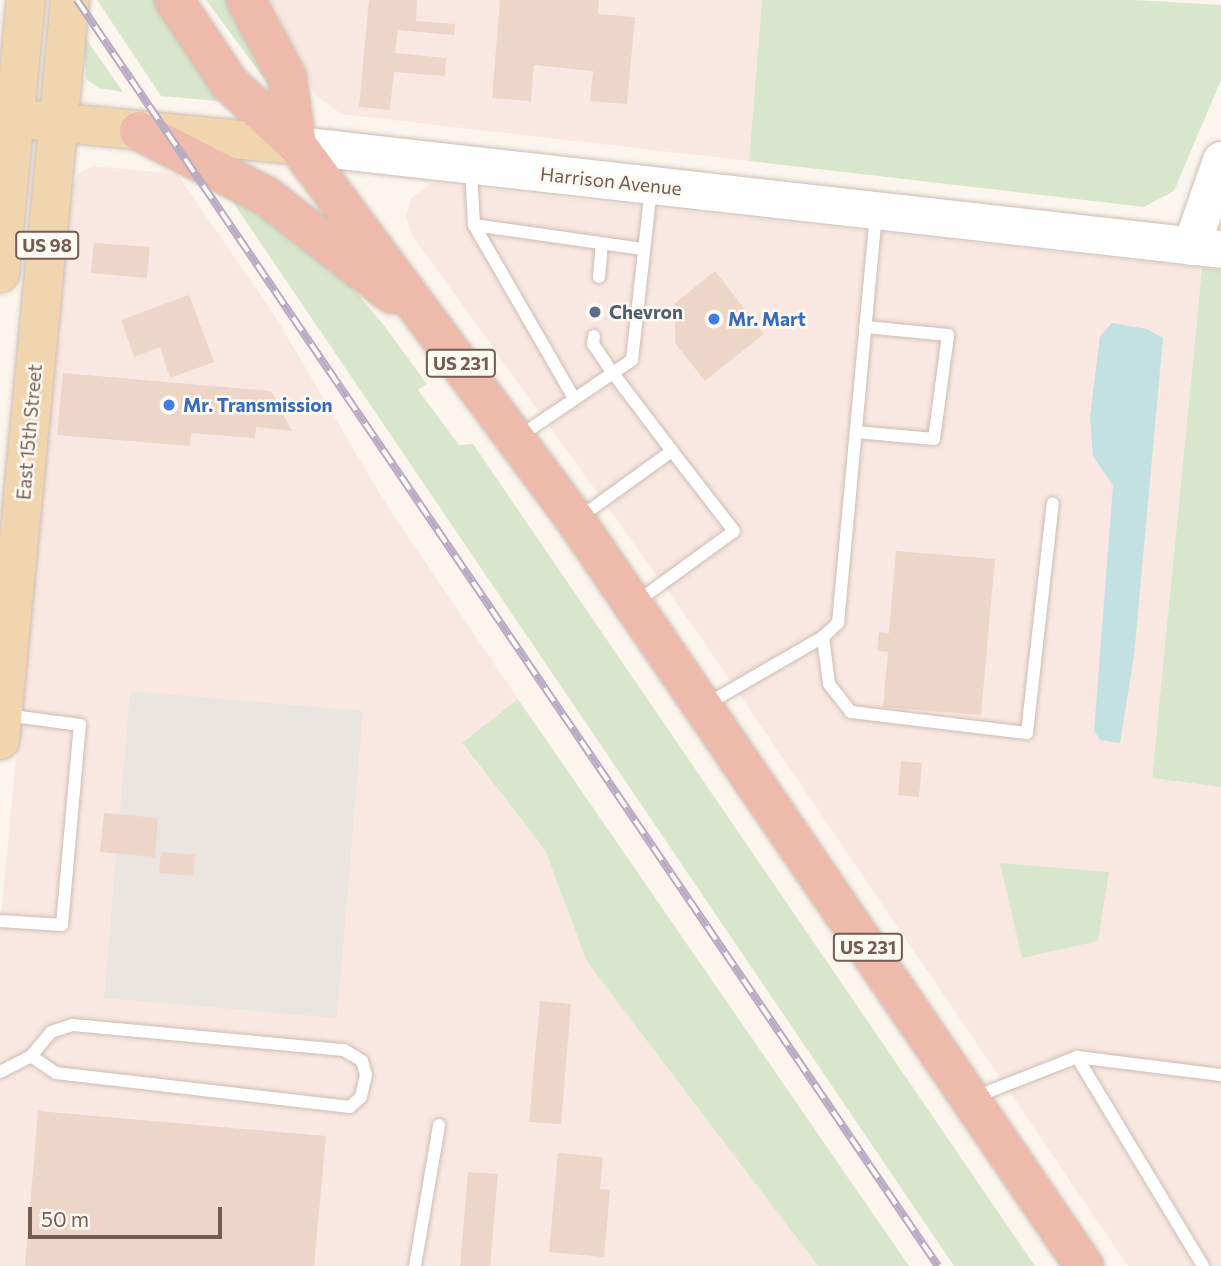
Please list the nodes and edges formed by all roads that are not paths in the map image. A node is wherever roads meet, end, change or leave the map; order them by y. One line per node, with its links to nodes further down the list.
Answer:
1 (26, 0): 5 (main road, US 98)
2 (70, 0): 6 (main road, US 98)
3 (173, 0): 8 (highway)
4 (246, 0): 8 (highway)
5 (7, 118): 6 (main road, Harrison Avenue); 17 (main road, US 98)
6 (58, 123): 7 (main road, Harrison Avenue); 28 (main road, East 15th Street / US 98)
7 (139, 131): 8 (main road, Harrison Avenue); 20 (highway)
8 (297, 145): 10 (main road, Harrison Avenue); 20 (highway, US 231)
9 (1221, 160): 15 (main road)
10 (471, 165): 11 (main road, Harrison Avenue); 13 (lane)
11 (652, 186): 12 (main road, Harrison Avenue); 16 (lane)
12 (876, 211): 15 (main road, Harrison Avenue); 19 (lane)
13 (474, 225): 14 (lane); 23 (lane)
14 (602, 244): 16 (lane); 18 (lane)
15 (1206, 247)
16 (642, 249): 22 (lane)
17 (0, 273)
18 (599, 277)
19 (866, 327): 24 (lane); 24 (lane)
20 (436, 328): 25 (highway, US 231)
21 (594, 335): 22 (lane)
22 (612, 372): 23 (lane); 26 (lane)
23 (574, 398): 25 (lane)
24 (856, 432): 31 (lane)
25 (516, 439): 29 (highway, US 231)
26 (672, 451): 29 (lane); 30 (lane)
27 (1053, 503): 31 (lane)
28 (11, 506): 33 (main road, East 15th Street / US 98)
29 (576, 520): 30 (highway, US 231)
30 (634, 603): 32 (highway, US 231)
31 (823, 637): 32 (lane)
32 (704, 706): 39 (highway, US 231)
33 (1, 728): 34 (lane)
34 (0, 921)
35 (31, 1056): 35 (lane); 37 (lane)
36 (1077, 1057): 38 (lane); 39 (lane); 43 (lane)
37 (0, 1072)
38 (1221, 1074)
39 (971, 1099): 42 (highway, US 231)
40 (439, 1125): 41 (lane)
41 (415, 1266)
42 (1084, 1266)
43 (1203, 1266)

